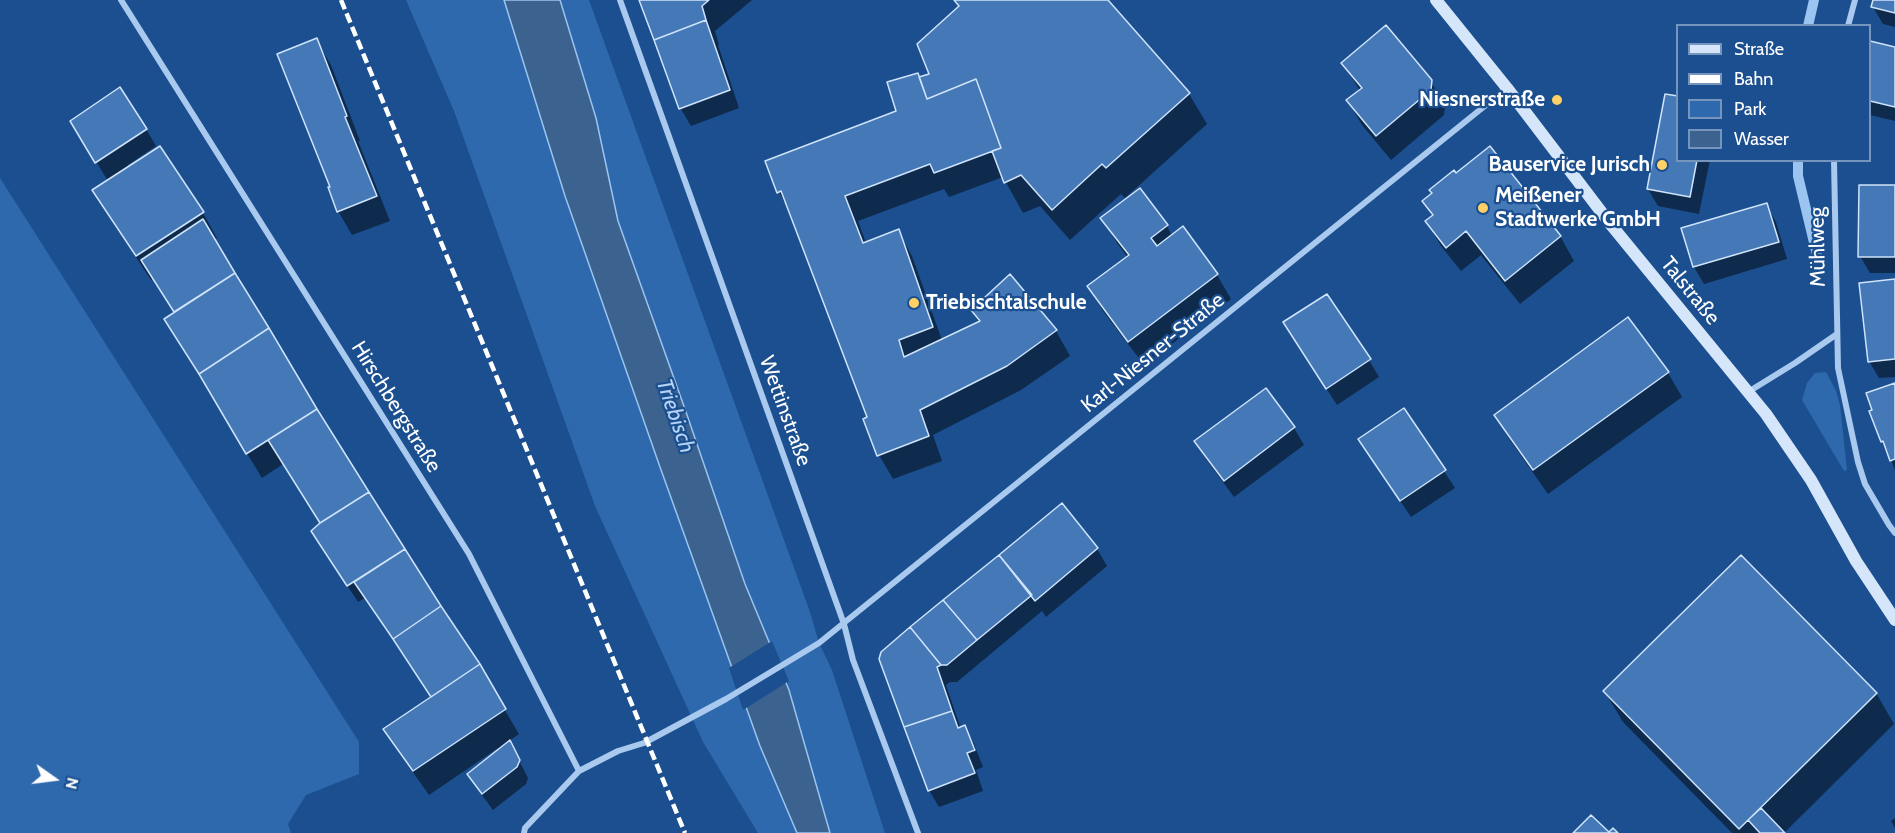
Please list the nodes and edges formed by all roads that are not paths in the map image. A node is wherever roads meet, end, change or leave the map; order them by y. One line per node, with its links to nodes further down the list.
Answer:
1 (121, 0): 13 (street, Hirschbergstraße)
2 (620, 0): 12 (street, Wettinstraße)
3 (1436, 0): 6 (main road, Talstraße)
4 (1855, 0): 5 (street)
5 (1849, 24)
6 (1507, 88): 9 (main road, Talstraße); 12 (street, Karl-Niesner-Straße)
7 (1834, 162): 8 (street, Mühlweg)
8 (1837, 334): 9 (street); 10 (street, Mühlweg)
9 (1748, 392): 11 (main road, Talstraße)
10 (1895, 532)
11 (1895, 620)
12 (844, 624): 13 (street, Karl-Niesner-Straße); 15 (street, Wettinstraße)
13 (579, 771): 14 (street)
14 (524, 833)
15 (918, 833)

